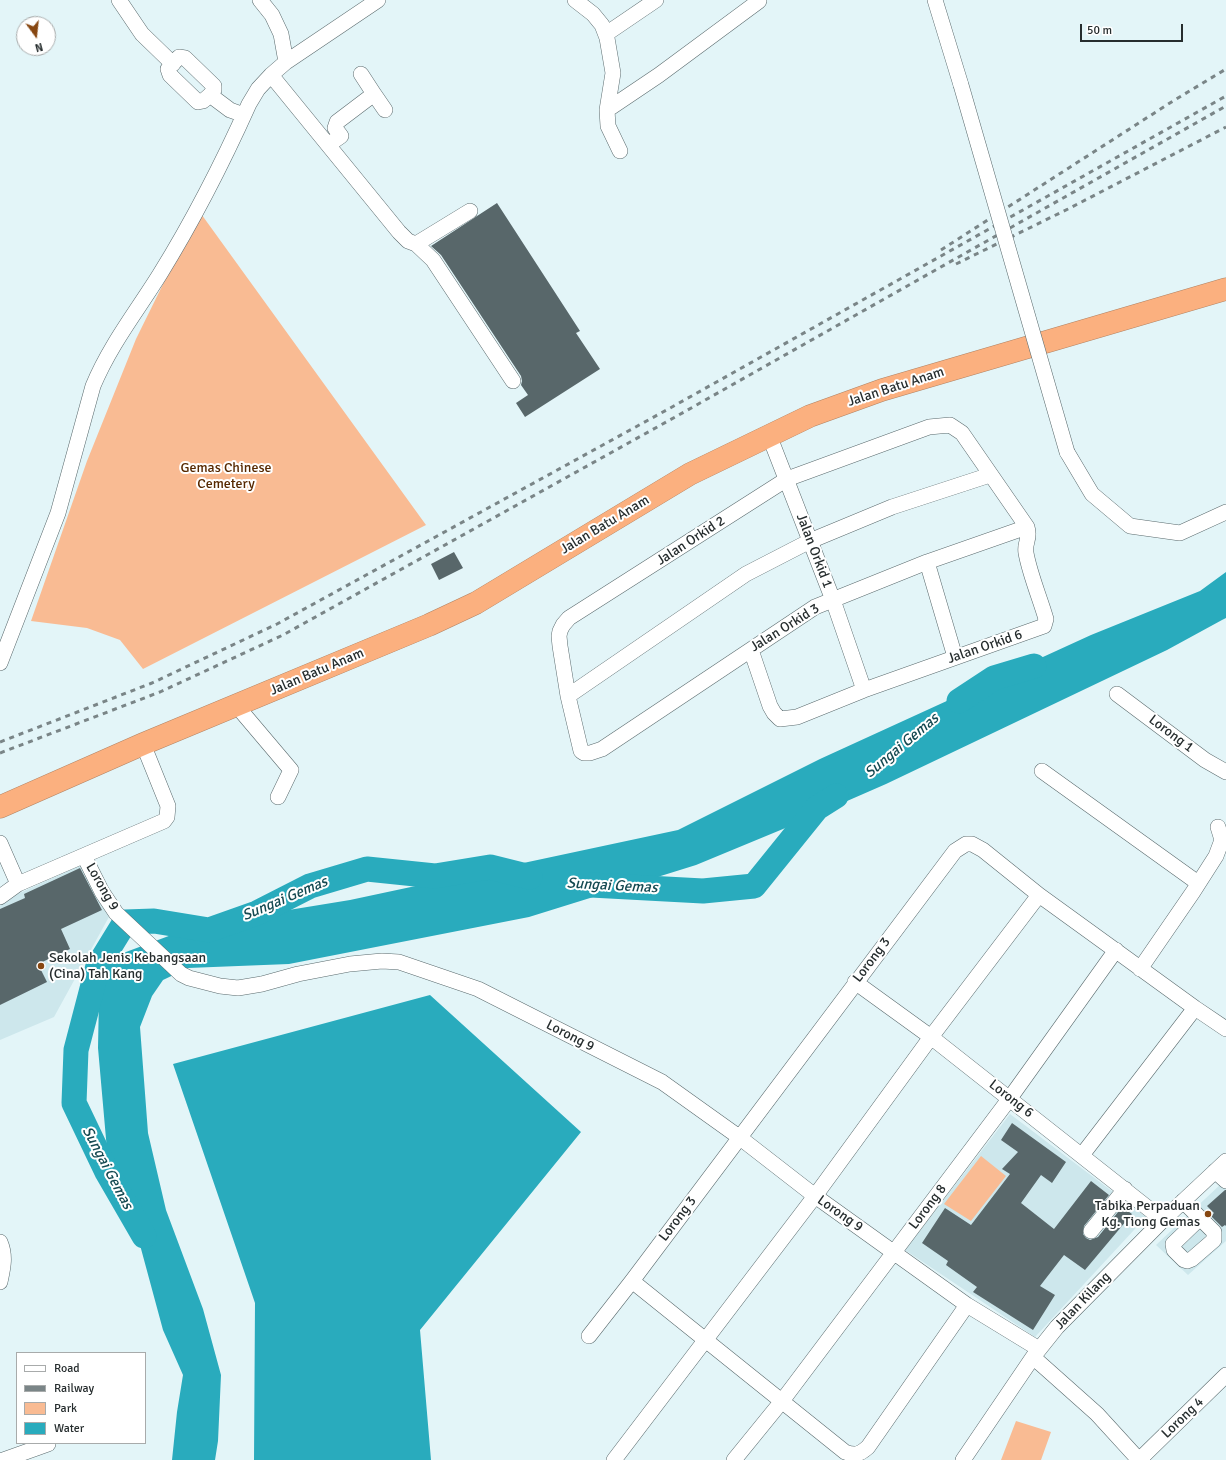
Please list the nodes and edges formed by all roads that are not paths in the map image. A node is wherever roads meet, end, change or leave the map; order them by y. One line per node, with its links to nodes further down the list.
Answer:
1 (119, 0): 10 (street)
2 (260, 0): 9 (street)
3 (378, 0): 9 (street)
4 (575, 0): 8 (street)
5 (656, 0): 8 (street)
6 (935, 0): 27 (street, bridge)
7 (759, 1): 16 (street)
8 (606, 34): 16 (street)
9 (286, 62): 12 (street)
10 (173, 64): 14 (street); 14 (street)
11 (361, 74): 13 (street)
12 (271, 75): 17 (street); 18 (street)
13 (374, 94): 15 (street); 18 (street)
14 (210, 95): 17 (street)
15 (385, 110)
16 (607, 110): 19 (street)
17 (244, 115): 34 (street)
18 (328, 145): 21 (street)
19 (620, 151)
20 (470, 212): 21 (street)
21 (416, 244): 23 (street)
22 (1226, 289): 24 (highway, Jalan Batu Anam)
23 (513, 381)
24 (769, 435): 26 (street, Jalan Orkid 1); 38 (highway, Jalan Batu Anam)
25 (990, 475): 26 (street, Jalan Orkid 2); 28 (street); 29 (street)
26 (787, 479): 29 (street, Jalan Orkid 1); 37 (street, Jalan Orkid 2)
27 (1226, 512)
28 (1026, 527): 30 (street, Jalan Orkid 3); 33 (street, Jalan Orkid 6)
29 (810, 541): 31 (street, Jalan Orkid 1); 37 (street)
30 (927, 562): 31 (street, Jalan Orkid 3); 33 (street)
31 (833, 600): 32 (street, Jalan Orkid 3); 35 (street, Jalan Orkid 1)
32 (751, 650): 35 (street, Jalan Orkid 6); 40 (street, Jalan Orkid 3)
33 (955, 657): 35 (street, Jalan Orkid 6)
34 (0, 663)
35 (864, 690)
36 (1117, 694): 42 (street, Lorong 1)
37 (568, 696): 40 (street, Jalan Orkid 2)
38 (236, 705): 39 (highway, Jalan Batu Anam); 43 (street)
39 (143, 744): 44 (highway, Jalan Batu Anam); 47 (street)
40 (584, 753)
41 (1042, 771): 48 (street)
42 (1226, 772)
43 (278, 797)
44 (0, 807)
45 (1218, 827): 48 (street)
46 (0, 843): 49 (street)
47 (84, 856): 49 (street); 59 (street, Lorong 9)
48 (1198, 883): 53 (street)
49 (18, 884): 51 (street)
50 (1039, 895): 52 (street, Lorong 3); 54 (street, Lorong 3); 57 (street)
51 (0, 897)
52 (1116, 950): 53 (street, Lorong 3); 58 (street, Lorong 8)
53 (1140, 969): 55 (street, Lorong 3)
54 (855, 982): 57 (street, Lorong 6); 59 (street, Lorong 3)
55 (1195, 1008): 56 (street, Lorong 3); 60 (street)
56 (1226, 1029)
57 (931, 1037): 58 (street, Lorong 6); 63 (street)
58 (1010, 1098): 60 (street, Lorong 6); 69 (street, Lorong 8)
59 (738, 1137): 63 (street, Lorong 9); 70 (street, Lorong 3)
60 (1082, 1155): 62 (street, Lorong 6)
61 (1222, 1171): 64 (street, Jalan Kilang)
62 (1125, 1190): 66 (street, Lorong 6); 67 (street)
63 (815, 1196): 69 (street, Lorong 9); 74 (street)
64 (1183, 1201): 65 (street); 66 (street, Jalan Kilang)
65 (1200, 1218)
66 (1163, 1220): 75 (street, Jalan Kilang)
67 (1091, 1231)
68 (0, 1242): 71 (street)
69 (894, 1252): 72 (street, Lorong 9); 77 (street, Lorong 8)
70 (632, 1281): 73 (street, Lorong 3); 74 (street)
71 (0, 1282)
72 (967, 1305): 75 (street, Lorong 9); 77 (street)
73 (589, 1336)
74 (705, 1340): 77 (street); 80 (street)
75 (1036, 1353): 82 (street, Jalan Kilang); 83 (street, Lorong 9)
76 (1226, 1375): 83 (street, Lorong 4)
77 (782, 1401): 81 (street, Lorong 8)
78 (48, 1444): 79 (street)
79 (4, 1460)
80 (614, 1460)
81 (734, 1460)
82 (963, 1460)
83 (1139, 1460)

